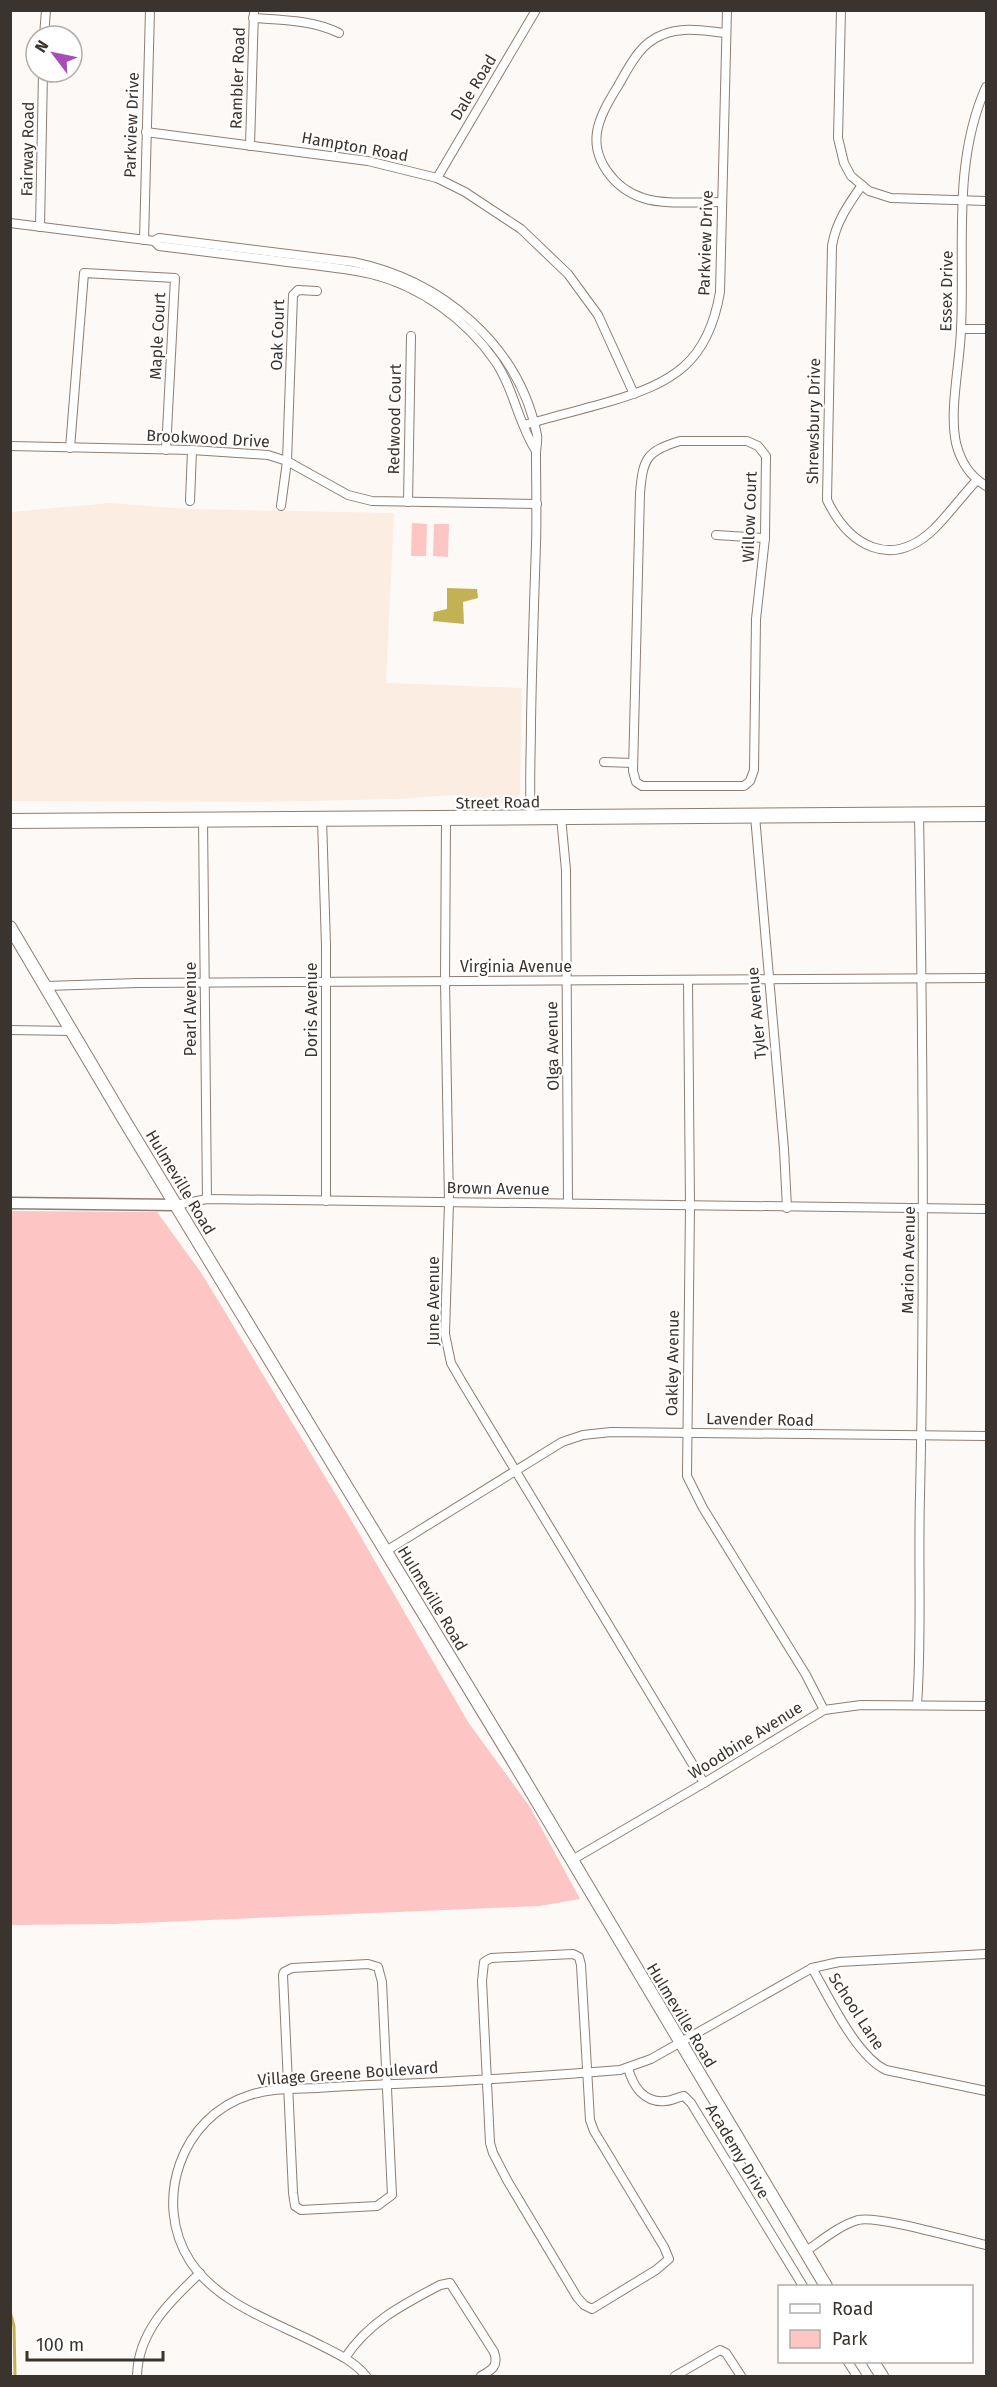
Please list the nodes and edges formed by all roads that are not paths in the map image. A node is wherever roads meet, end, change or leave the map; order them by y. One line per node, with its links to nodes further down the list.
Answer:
1 (150, 10): 10 (street, Parkview Drive)
2 (536, 10): 12 (street, Dale Road)
3 (727, 10): 7 (street, Parkview Drive)
4 (841, 10): 13 (street)
5 (254, 14): 6 (street); 11 (street, Rambler Road)
6 (339, 33)
7 (726, 33): 16 (street, Parkview Drive); 16 (street)
8 (44, 84): 18 (street, Fairway Road)
9 (987, 87): 14 (street, Essex Drive)
10 (146, 132): 11 (street, Hampton Road); 19 (street, Parkview Drive)
11 (250, 146): 12 (street, Hampton Road)
12 (437, 178): 24 (street, Hampton Road)
13 (862, 185): 14 (street); 33 (street, Shrewsbury Drive)
14 (962, 201): 15 (street); 21 (street, Essex Drive)
15 (987, 201)
16 (722, 202): 24 (street, Parkview Drive)
17 (10, 223): 18 (street)
18 (40, 227): 19 (street)
19 (149, 240): 25 (street); 26 (street)
20 (317, 291): 32 (street, Oak Court)
21 (961, 329): 22 (street); 33 (street, Essex Drive)
22 (987, 329)
23 (411, 336): 36 (street, Redwood Court)
24 (634, 394): 25 (street, Parkview Drive)
25 (534, 422): 26 (street, Parkview Drive); 31 (street)
26 (524, 425): 31 (street)
27 (10, 446): 28 (street, Brookwood Drive)
28 (70, 448): 29 (street, Brookwood Drive); 29 (street, Maple Court)
29 (166, 450): 30 (street, Brookwood Drive)
30 (192, 450): 32 (street, Brookwood Drive); 35 (street)
31 (536, 451): 37 (street)
32 (287, 461): 36 (street, Brookwood Drive); 38 (street)
33 (977, 480): 34 (street, Essex Drive)
34 (987, 486)
35 (190, 501)
36 (408, 502): 37 (street, Brookwood Drive)
37 (537, 504): 46 (street)
38 (281, 506)
39 (716, 535): 40 (street)
40 (765, 538): 42 (street, Willow Court); 42 (street, Willow Court)
41 (604, 762): 42 (street)
42 (633, 763)
43 (919, 814): 44 (main road, Street Road); 45 (main road, Street Road); 53 (street, Marion Avenue)
44 (987, 814)
45 (755, 816): 47 (main road, Street Road); 57 (street, Tyler Avenue)
46 (531, 817): 47 (main road, Street Road); 49 (main road, Street Road)
47 (561, 817): 55 (street, Olga Avenue)
48 (322, 819): 49 (main road, Street Road); 50 (main road, Street Road); 59 (street, Doris Avenue)
49 (446, 819): 58 (street, June Avenue)
50 (203, 820): 51 (main road, Street Road); 60 (street, Pearl Avenue)
51 (10, 821)
52 (10, 927): 61 (main road, Hulmeville Road)
53 (922, 978): 54 (street, Virginia Avenue); 57 (street, Virginia Avenue); 72 (street, Marion Avenue)
54 (987, 978)
55 (566, 980): 56 (street, Virginia Avenue); 58 (street, Virginia Avenue); 68 (street, Olga Avenue)
56 (688, 980): 57 (street, Virginia Avenue); 70 (street, Oakley Avenue)
57 (768, 980): 71 (street, Tyler Avenue)
58 (445, 981): 59 (street, Virginia Avenue); 66 (street, June Avenue)
59 (326, 982): 60 (street, Virginia Avenue); 65 (street, Doris Avenue)
60 (206, 985): 61 (street, Virginia Avenue); 64 (street, Pearl Avenue)
61 (46, 986): 63 (main road, Hulmeville Road)
62 (10, 1030): 63 (street)
63 (72, 1030): 69 (main road, Hulmeville Road)
64 (207, 1199): 65 (street, Brown Avenue); 69 (street, Brown Avenue)
65 (326, 1201): 66 (street, Brown Avenue)
66 (449, 1202): 68 (street, Brown Avenue); 77 (street, June Avenue)
67 (10, 1203): 69 (street, Brown Avenue)
68 (568, 1203): 70 (street, Brown Avenue)
69 (176, 1205): 78 (main road, Hulmeville Road)
70 (690, 1206): 71 (street, Brown Avenue); 74 (street, Oakley Avenue)
71 (787, 1208): 72 (street, Brown Avenue)
72 (924, 1209): 73 (street, Brown Avenue); 75 (street, Marion Avenue)
73 (987, 1209)
74 (686, 1433): 75 (street, Lavender Road); 77 (street, Lavender Road); 81 (street, Oakley Avenue)
75 (921, 1436): 76 (street, Lavender Road); 79 (street, Marion Avenue)
76 (987, 1436)
77 (515, 1471): 78 (street, Lavender Road); 82 (street, June Avenue)
78 (386, 1551): 83 (main road, Hulmeville Road)
79 (917, 1705): 80 (street, Woodbine Avenue); 81 (street, Woodbine Avenue)
80 (987, 1706)
81 (824, 1710): 82 (street, Woodbine Avenue)
82 (704, 1783): 83 (street, Woodbine Avenue)
83 (572, 1860): 86 (main road, Hulmeville Road)
84 (987, 1954): 85 (street, Village Greene Boulevard)
85 (812, 1968): 86 (street, Village Greene Boulevard); 92 (street, School Lane)
86 (680, 2044): 87 (street, Village Greene Boulevard); 94 (main road, Hulmeville Road)
87 (628, 2068): 88 (street, Village Greene Boulevard); 96 (street, Academy Drive)
88 (586, 2073): 89 (street, Village Greene Boulevard); 89 (street); 89 (street)
89 (487, 2078): 90 (street, Village Greene Boulevard)
90 (387, 2084): 91 (street, Village Greene Boulevard); 91 (street); 91 (street)
91 (287, 2088): 95 (street, Village Greene Boulevard)
92 (987, 2091)
93 (987, 2245): 94 (street)
94 (806, 2251): 97 (main road, Hulmeville Road)
95 (200, 2274): 98 (street, Village Greene Boulevard); 100 (street)
96 (801, 2285)
97 (825, 2285)
98 (345, 2358): 101 (street, Village Greene Boulevard); 102 (street)
99 (874, 2363): 105 (main road)
100 (137, 2376)
101 (366, 2376)
102 (481, 2376)
103 (675, 2376): 104 (street)
104 (741, 2376)
105 (882, 2376)

